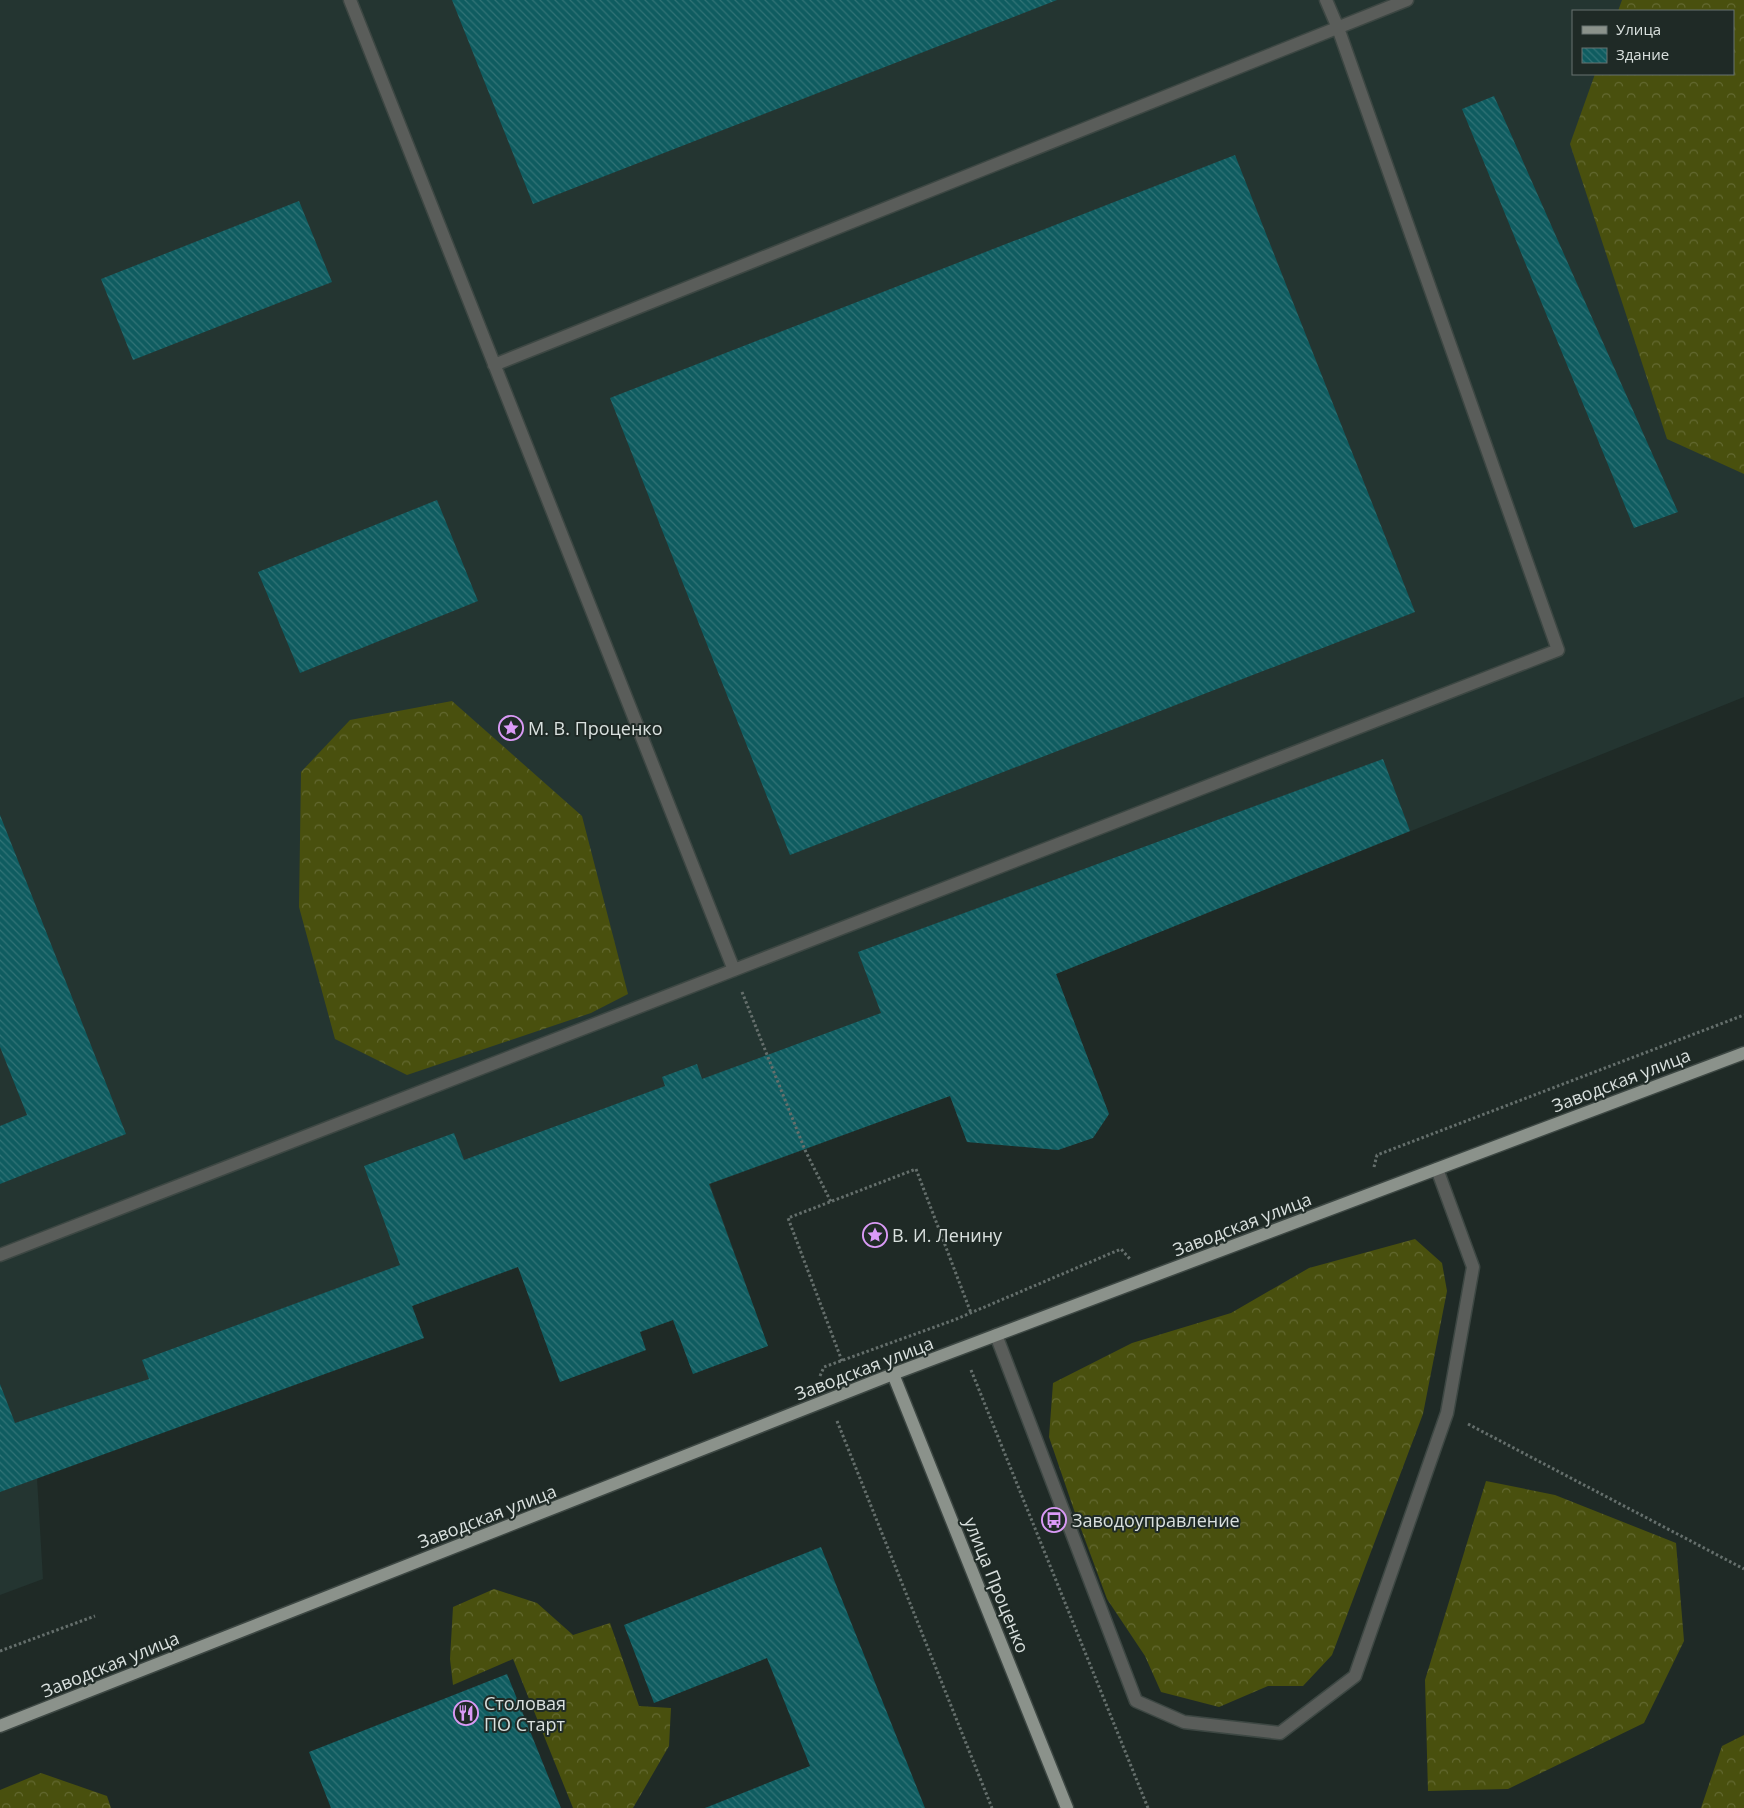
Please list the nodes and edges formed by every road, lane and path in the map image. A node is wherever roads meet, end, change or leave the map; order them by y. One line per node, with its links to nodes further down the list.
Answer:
1 (350, 0): 5 (lane)
2 (1326, 0): 4 (lane)
3 (1407, 0): 4 (lane)
4 (1338, 28): 5 (lane); 6 (lane)
5 (494, 365): 6 (lane)
6 (734, 970): 11 (path); 12 (lane)
7 (1744, 1015): 9 (path)
8 (1744, 1053): 10 (main road, Заводская улица)
9 (1377, 1155)
10 (1437, 1169): 15 (main road, Заводская улица); 20 (lane)
11 (831, 1202): 13 (path); 17 (path)
12 (0, 1255)
13 (971, 1312)
14 (954, 1320): 16 (path)
15 (996, 1335): 16 (main road, Заводская улица); 20 (lane)
16 (962, 1349): 18 (main road, Заводская улица); 27 (path)
17 (842, 1361)
18 (893, 1374): 19 (main road, Заводская улица); 26 (main road, улица Проценко)
19 (828, 1400): 24 (main road, Заводская улица); 25 (path)
20 (1447, 1413): 21 (path)
21 (1744, 1569)
22 (95, 1616): 23 (path)
23 (0, 1651)
24 (0, 1726)
25 (992, 1808)
26 (1068, 1808)
27 (1148, 1808)

